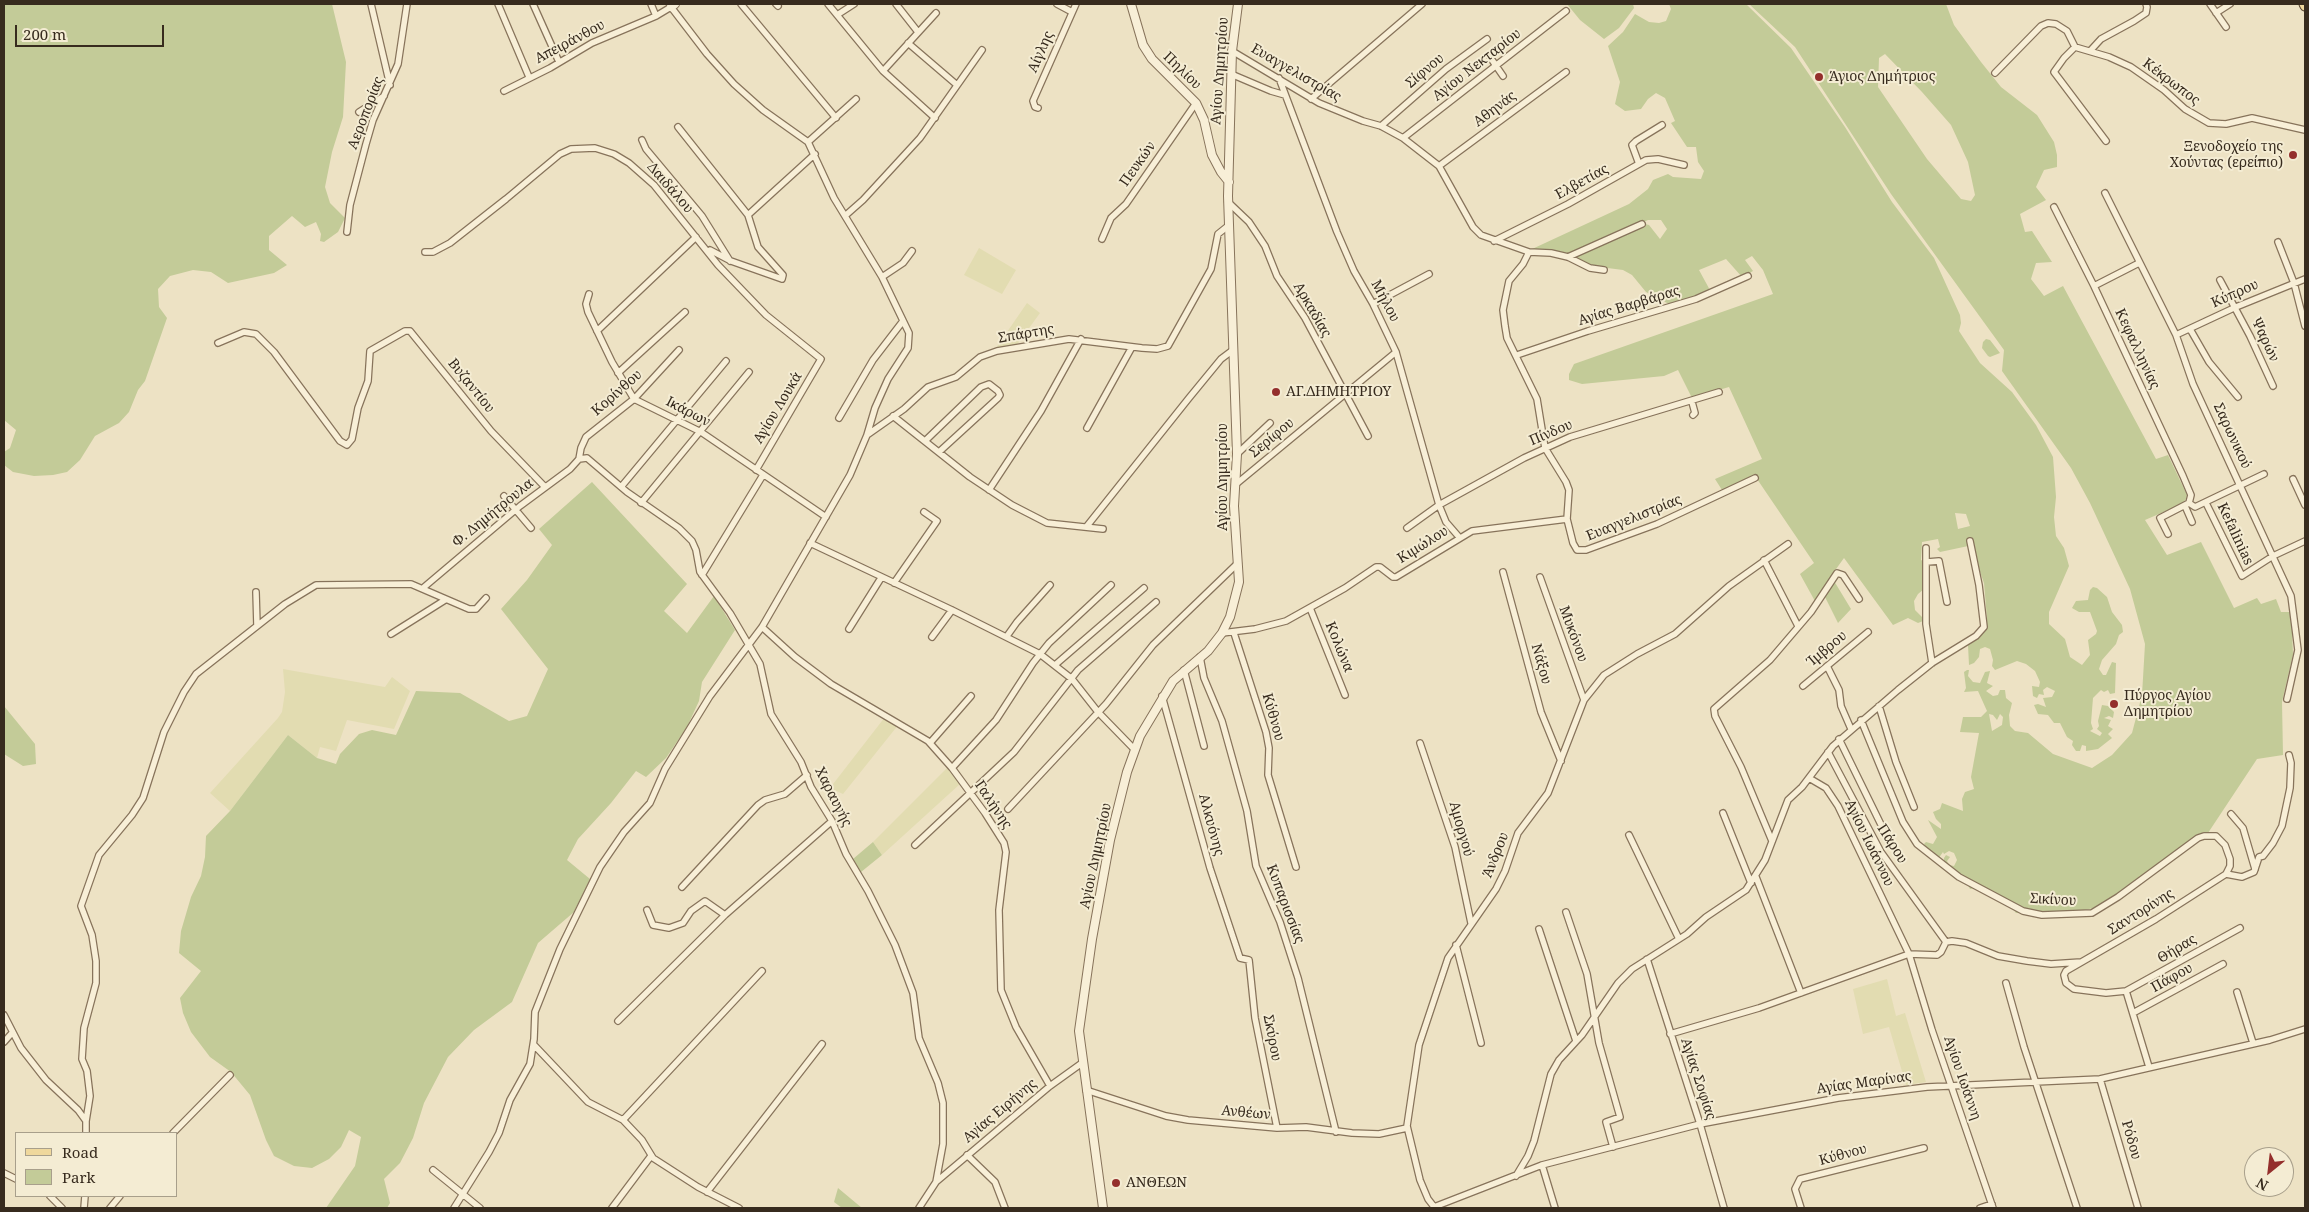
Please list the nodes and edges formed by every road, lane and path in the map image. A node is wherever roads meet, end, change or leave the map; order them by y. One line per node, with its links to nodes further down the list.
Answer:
1 (371, 4): 43 (street)
2 (407, 4): 43 (street, Αεροπορίας)
3 (498, 4): 41 (street)
4 (532, 4): 34 (street)
5 (651, 4): 24 (street)
6 (740, 4): 53 (street)
7 (828, 4): 23 (street)
8 (854, 4): 23 (street)
9 (896, 4): 26 (street)
10 (1057, 4): 20 (street)
11 (1076, 4): 20 (street, Αίγλης)
12 (1131, 4): 50 (street, Πηλίου)
13 (1238, 4): 31 (street, Αγίου Δημητρίου)
14 (1422, 4): 49 (street)
15 (2146, 4): 32 (street)
16 (2210, 4): 22 (street)
17 (2230, 4): 22 (street)
18 (673, 5): 24 (street, Απειράνθου); 62 (street)
19 (1566, 11): 35 (street, Αγίου Νεκταρίου)
20 (1072, 12): 51 (street, Αίγλης)
21 (936, 13): 26 (street)
22 (2216, 14): 25 (street)
23 (837, 15): 36 (street)
24 (656, 16): 34 (street, Απειράνθου)
25 (2226, 27)
26 (918, 32): 28 (street)
27 (1487, 39): 56 (street, Σίφνου)
28 (908, 43): 36 (street); 44 (street)
29 (2075, 47): 32 (street, Κέκρωπος); 38 (street); 61 (street)
30 (982, 50): 44 (street)
31 (1232, 51): 39 (street, Αγίου Δημητρίου); 42 (street, Ευαγγελιστρίας)
32 (2090, 51): 58 (street, Κέκρωπος)
33 (1490, 58): 35 (street)
34 (559, 62): 41 (street, Απειράνθου)
35 (1497, 66): 40 (street); 59 (street, Αγίου Νεκταρίου)
36 (883, 72): 54 (street)
37 (1566, 72): 66 (street, Αθηνάς)
38 (1995, 73)
39 (1231, 74): 46 (street); 67 (street, Αγίου Δημητρίου)
40 (1503, 76)
41 (529, 77): 45 (street, Απειράνθου)
42 (1279, 78): 46 (street, Μήλου); 49 (street, Ευαγγελιστρίας)
43 (390, 85): 47 (street, Αεροπορίας)
44 (957, 85): 54 (street)
45 (504, 91)
46 (1285, 95): 96 (street, Μήλου)
47 (384, 96): 52 (street); 75 (street, Αεροπορίας)
48 (856, 99): 53 (street)
49 (1311, 99): 56 (street, Ευαγγελιστρίας)
50 (1196, 103): 67 (street, Πηλίου); 77 (street, Πευκών)
51 (1038, 108)
52 (359, 112)
53 (836, 118): 62 (street)
54 (935, 118): 71 (street)
55 (1662, 125): 64 (street)
56 (1381, 126): 59 (street, Ευαγγελιστρίας)
57 (678, 127): 72 (street)
58 (2305, 130)
59 (1403, 138): 66 (street, Ευαγγελιστρίας)
60 (642, 140): 85 (street)
61 (2106, 141)
62 (808, 142): 63 (street)
63 (815, 154): 71 (street); 72 (street)
64 (1639, 164): 65 (street, Ελβετίας); 78 (street, Ελβετίας)
65 (1684, 165)
66 (1439, 166): 78 (street, Ευαγγελιστρίας)
67 (1229, 182): 69 (street, Αγίου Δημητρίου)
68 (2105, 193): 86 (street, Σαρωνικού)
69 (1228, 202): 74 (street, Αγίου Δημητρίου); 117 (street, Αρκαδίας)
70 (2054, 206): 94 (street, Κεφαλληνίας)
71 (846, 215): 90 (street)
72 (748, 216): 85 (street)
73 (1642, 224): 84 (street)
74 (1228, 226): 106 (street, Σπάρτης); 108 (street, Αγίου Δημητρίου)
75 (347, 232)
76 (696, 237): 80 (street, Δαιδάλου); 82 (street, Δαιδάλου); 102 (street)
77 (1102, 239)
78 (1494, 240): 83 (street, Ευαγγελιστρίας)
79 (2278, 242): 93 (street)
80 (707, 249): 85 (street); 111 (street, Δαιδάλου)
81 (912, 251): 90 (street)
82 (425, 252)
83 (1529, 252): 84 (street); 110 (street, Ευαγγελιστρίας)
84 (1568, 258): 87 (street)
85 (730, 261)
86 (2139, 263): 94 (street); 103 (street, Σαρωνικού)
87 (1604, 270)
88 (1429, 274): 96 (street)
89 (1748, 276): 110 (street, Αγίας Βαρβάρας)
90 (882, 277): 99 (street)
91 (2305, 279): 93 (street, Κύπρου)
92 (2220, 280): 97 (street, Ψαρών)
93 (2294, 283): 97 (street, Κύπρου); 100 (street)
94 (2094, 286): 149 (street, Κεφαλληνίας)
95 (589, 294): 102 (street)
96 (1373, 304): 109 (street, Μήλου)
97 (2236, 307): 101 (street, Κύπρου); 115 (street, Ψαρών)
98 (685, 312): 114 (street)
99 (903, 321): 123 (street); 128 (street)
100 (2305, 326)
101 (2190, 328): 103 (street, Κύπρου); 118 (street)
102 (597, 331): 114 (street)
103 (2176, 335): 141 (street, Σαρωνικού)
104 (1081, 339): 106 (street, Σπάρτης); 122 (street, Σπάρτης); 144 (street)
105 (218, 343): 142 (street, Βυζαντίου)
106 (1132, 347): 126 (street)
107 (679, 350): 119 (street, Κορίνθου)
108 (1234, 350): 133 (street, Αγίου Δημητρίου); 156 (street)
109 (1396, 352): 117 (street, Σερίφου); 148 (street, Μήλου)
110 (1516, 356): 131 (street, Ευαγγελιστρίας)
111 (821, 359): 135 (street, Αγίου Λουκά)
112 (726, 360): 124 (street)
113 (749, 372): 127 (street)
114 (618, 373): 119 (street)
115 (2273, 386)
116 (1719, 392): 120 (street, Πίνδου)
117 (1344, 393): 129 (street, Αρκαδίας); 140 (street, Σερίφου)
118 (2238, 397)
119 (634, 399): 124 (street, Ικάρων); 134 (street, Κορίνθου)
120 (1692, 402): 121 (street); 131 (street, Πίνδου)
121 (1693, 415)
122 (893, 416): 128 (street, Σπάρτης); 130 (street)
123 (839, 418)
124 (678, 420): 127 (street, Ικάρων); 143 (street)
125 (1270, 423): 133 (street)
126 (1087, 428)
127 (701, 432): 135 (street, Ικάρων); 146 (street)
128 (867, 435): 153 (street)
129 (1368, 436)
130 (925, 441): 132 (street); 132 (street)
131 (1545, 448): 148 (street, Πίνδου); 154 (street, Ευαγγελιστρίας)
132 (939, 452): 144 (street)
133 (1237, 454): 140 (street, Αγίου Δημητρίου)
134 (579, 459): 142 (street, Φ. Δημήτρουλα); 143 (street, Χαραυγής)
135 (756, 470): 137 (street, Ικάρων)
136 (2264, 474): 141 (street)
137 (763, 475): 153 (street, Ικάρων); 172 (street)
138 (1755, 478): 154 (street, Ευαγγελιστρίας)
139 (2293, 479): 150 (street)
140 (1233, 486): 169 (street, Αγίου Δημητρίου)
141 (2242, 486): 147 (street); 167 (street, Σαρωνικού)
142 (545, 487): 151 (street, Φ. Δημήτρουλα)
143 (621, 488): 146 (street, Χαραυγής)
144 (989, 490): 156 (street)
145 (504, 496): 151 (street)
146 (641, 503): 172 (street, Χαραυγής)
147 (2206, 503): 149 (street); 167 (street, Kefalinias)
148 (1439, 504): 158 (street, Πίνδου); 161 (street, Μήλου)
149 (2187, 505): 155 (street, Κεφαλληνίας); 160 (street)
150 (2305, 505)
151 (515, 510): 157 (street); 178 (street, Φ. Δημήτρουλα)
152 (924, 512): 175 (street)
153 (826, 517): 164 (street)
154 (1567, 519): 161 (street, Κιμώλου)
155 (2192, 522)
156 (1087, 526): 159 (street)
157 (531, 528)
158 (1407, 528)
159 (1103, 529)
160 (2168, 534)
161 (1459, 537): 186 (street, Κιμώλου)
162 (1970, 541): 201 (street)
163 (2305, 541): 167 (street)
164 (810, 544): 174 (street); 190 (street)
165 (1788, 544): 168 (street, Άνδρου)
166 (1926, 548): 170 (street)
167 (2273, 556): 211 (street, Σαρωνικού)
168 (1764, 560): 189 (street); 210 (street, Άνδρου)
169 (1239, 562): 193 (street, Αγίου Δημητρίου); 213 (street)
170 (1926, 562): 185 (street); 201 (street)
171 (1503, 572): 223 (street, Νάξου)
172 (702, 575): 198 (street, Χαραυγής)
173 (1540, 577): 210 (street, Μυκόνου)
174 (881, 578): 175 (street); 191 (street)
175 (894, 583): 187 (street)
176 (1050, 585): 196 (street)
177 (1111, 585): 199 (street)
178 (423, 588): 183 (street); 188 (street)
179 (1144, 588): 202 (street)
180 (256, 592): 188 (street)
181 (486, 598): 183 (street)
182 (1859, 599): 189 (street)
183 (445, 600): 195 (street)
184 (1156, 602): 205 (street)
185 (1947, 602)
186 (1310, 608): 194 (street, Κιμώλου); 209 (street, Κολώνα)
187 (952, 610): 196 (street); 197 (street)
188 (257, 626): 284 (street)
189 (1798, 626): 234 (street)
190 (762, 627): 198 (street); 217 (street, Γαλήνης)
191 (849, 629)
192 (1868, 632): 203 (street, Ίμβρου)
193 (1222, 633): 194 (street, Κιμώλου); 200 (street, Αγίου Δημητρίου)
194 (1234, 633): 237 (street, Κύθνου)
195 (391, 634)
196 (1007, 636): 199 (street)
197 (932, 637)
198 (749, 644): 225 (street, Χαραυγής); 274 (street)
199 (1040, 654): 202 (street); 224 (street)
200 (1200, 657): 204 (street, Αγίου Δημητρίου); 290 (street, Κυπαρισσίας)
201 (1932, 663): 212 (street)
202 (1055, 665): 205 (street)
203 (1827, 666): 206 (street, Ίμβρου); 215 (street)
204 (1184, 670): 208 (street, Αγίου Δημητρίου); 219 (street)
205 (1072, 679): 213 (street); 227 (street)
206 (1803, 686)
207 (971, 696): 217 (street)
208 (1162, 696): 220 (street, Αγίου Δημητρίου); 253 (street, Αλκυόνης)
209 (1345, 696)
210 (1584, 700): 223 (street, Άνδρου)
211 (2288, 700)
212 (1880, 706): 214 (street); 228 (street)
213 (1098, 712): 220 (street); 229 (street)
214 (1861, 720): 215 (street); 239 (street, Σικίνου)
215 (1851, 729): 216 (street)
216 (1839, 739): 221 (street); 236 (street)
217 (930, 743): 224 (street, Γαλήνης)
218 (1420, 743): 246 (street, Αμοργού)
219 (1204, 746)
220 (1135, 750): 275 (street, Αγίου Δημητρίου)
221 (1828, 752): 226 (street); 250 (street, Πάρου)
222 (2289, 754): 238 (street)
223 (1561, 761): 246 (street, Άνδρου)
224 (952, 768): 227 (street, Γαλήνης)
225 (807, 775): 232 (street, Χαραυγής); 242 (street)
226 (1810, 778): 234 (street); 252 (street, Αγίου Ιωάννου)
227 (971, 794): 235 (street); 281 (street, Γαλήνης)
228 (1914, 807)
229 (1008, 809)
230 (1723, 813): 241 (street)
231 (2231, 814): 238 (street)
232 (832, 821): 245 (street); 298 (street, Χαραυγής)
233 (1628, 835): 249 (street)
234 (1772, 841): 240 (street)
235 (915, 845)
236 (1891, 845)
237 (1296, 867)
238 (2255, 870): 239 (street)
239 (2226, 874): 255 (street, Σαντορίνης)
240 (1756, 877): 241 (street); 261 (street)
241 (1751, 883): 249 (street)
242 (682, 887)
243 (647, 910): 245 (street)
244 (1566, 912): 264 (street)
245 (724, 914): 265 (street)
246 (1471, 923): 251 (street, Άνδρου)
247 (2240, 928): 259 (street, Θήρας)
248 (1539, 929): 270 (street)
249 (1680, 939): 254 (street)
250 (1946, 942): 252 (street); 255 (street)
251 (1456, 945): 271 (street); 287 (street, Άνδρου)
252 (1909, 954): 261 (street); 280 (street, Αγίου Ιωάννη)
253 (1240, 958): 286 (street, Σκύρου)
254 (1647, 959): 264 (street); 268 (street, Αγίας Σοφίας)
255 (2083, 962): 259 (street, Σαντορίνης)
256 (2224, 964): 262 (street, Πάφου)
257 (762, 971): 283 (street)
258 (2006, 983): 279 (street)
259 (2126, 991): 262 (street)
260 (2237, 992): 272 (street)
261 (1801, 993): 268 (street)
262 (2133, 1013): 276 (street)
263 (4, 1015): 267 (street)
264 (1596, 1016): 270 (street); 291 (street)
265 (618, 1021)
266 (2305, 1029): 272 (street, Αγίας Μαρίνας)
267 (12, 1033): 269 (street); 284 (street)
268 (1670, 1034): 285 (street, Αγίας Σοφίας)
269 (4, 1042)
270 (1576, 1042): 297 (street)
271 (1481, 1043)
272 (2253, 1043): 276 (street, Αγίας Μαρίνας)
273 (822, 1044): 299 (street)
274 (534, 1045): 283 (street); 300 (street)
275 (1082, 1064): 281 (street, Αγίας Ειρήνης); 282 (street, Αγίου Δημητρίου)
276 (2149, 1067): 278 (street, Αγίας Μαρίνας)
277 (230, 1075): 289 (street)
278 (2100, 1079): 279 (street, Αγίας Μαρίνας); 319 (street, Ρόδου)
279 (2036, 1083): 280 (street, Αγίας Μαρίνας); 318 (street)
280 (1952, 1085): 285 (street, Αγίας Μαρίνας); 303 (street, Αγίου Ιωάννη)
281 (1050, 1086): 293 (street, Αγίας Ειρήνης)
282 (1086, 1090): 286 (street, Ανθέων); 312 (street, Αγίου Δημητρίου)
283 (623, 1120): 294 (street)
284 (86, 1122): 288 (street)
285 (1700, 1124): 291 (street, Αγίας Μαρίνας); 315 (street, Αγίας Σοφίας)
286 (1278, 1128): 290 (street, Ανθέων)
287 (1407, 1128): 290 (street, Ανθέων); 313 (street, Άνδρου)
288 (86, 1132)
289 (174, 1132)
290 (1336, 1132)
291 (1613, 1147): 295 (street, Αγίας Μαρίνας)
292 (1924, 1148): 316 (street, Κύθνου)
293 (967, 1155): 298 (street, Αγίας Ειρήνης); 311 (street)
294 (652, 1156): 299 (street); 308 (street)
295 (1542, 1165): 297 (street, Αγίας Μαρίνας); 314 (street)
296 (433, 1170): 300 (street)
297 (1516, 1176): 313 (street, Αγίας Μαρίνας)
298 (936, 1182): 310 (street, Χαραυγής)
299 (707, 1192): 309 (street)
300 (464, 1194): 306 (street); 307 (street)
301 (51, 1197): 304 (street)
302 (119, 1197): 305 (street)
303 (1992, 1206): 317 (street)
304 (62, 1208)
305 (110, 1208)
306 (454, 1208)
307 (480, 1208)
308 (612, 1208)
309 (739, 1208)
310 (919, 1208)
311 (1005, 1208)
312 (1103, 1208)
313 (1435, 1208)
314 (1555, 1208)
315 (1724, 1208)
316 (1801, 1208)
317 (1980, 1208)
318 (2077, 1208)
319 (2138, 1208)

